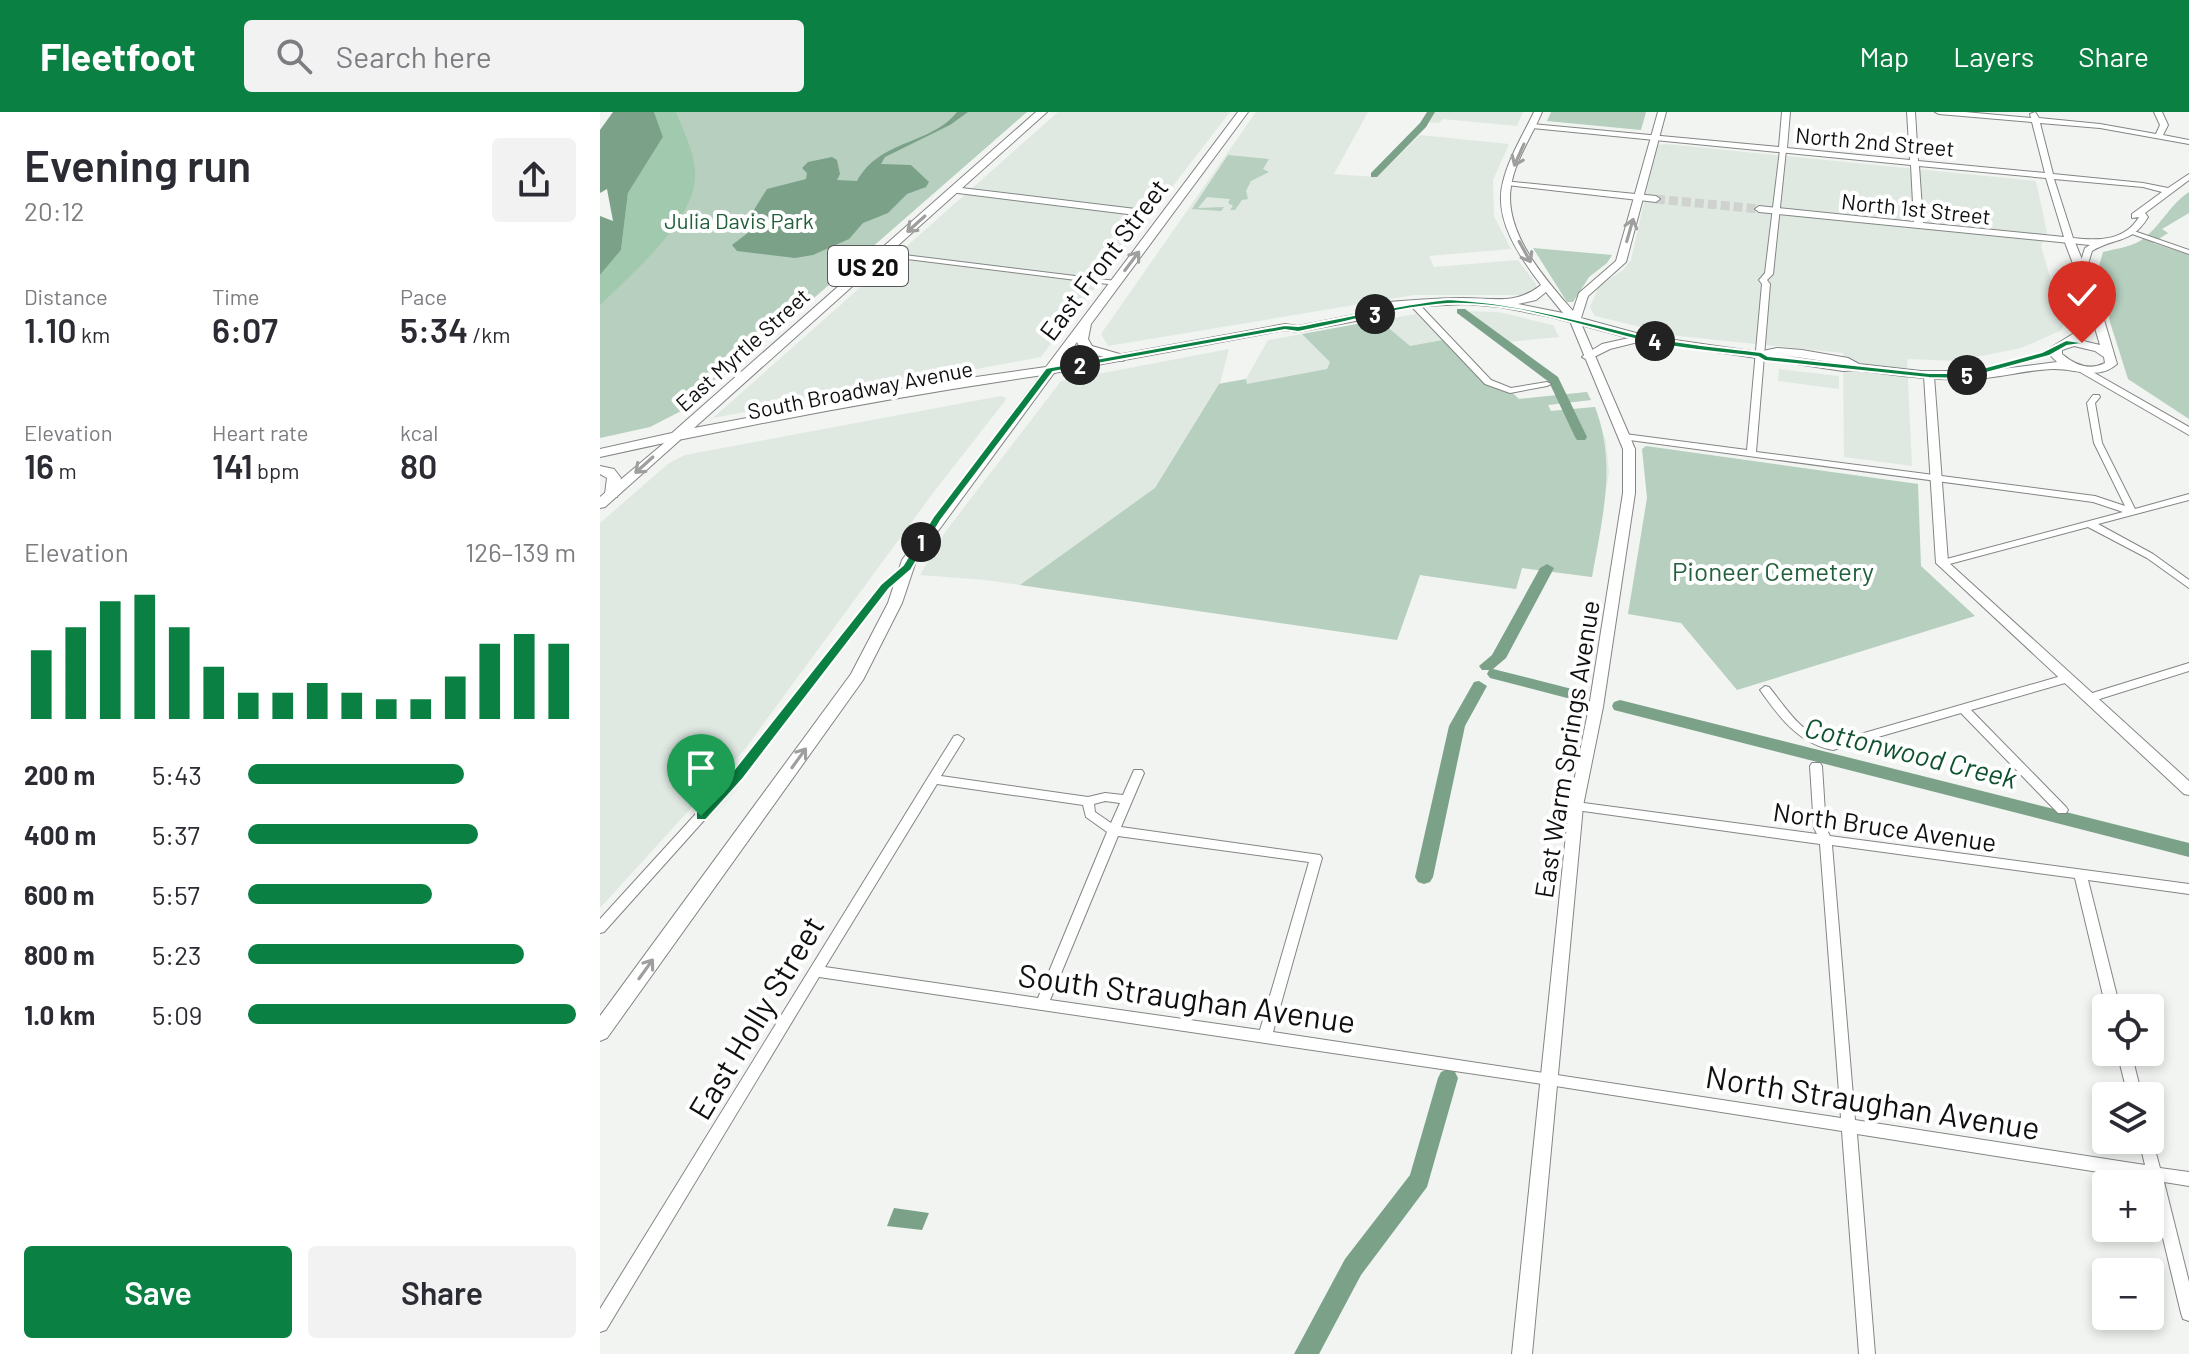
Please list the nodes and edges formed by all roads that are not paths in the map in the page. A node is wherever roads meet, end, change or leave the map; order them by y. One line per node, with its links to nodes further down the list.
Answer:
1 (1042, 112): 20 (main road, East Myrtle Street / US 20)
2 (1243, 112): 27 (main road, East Front Street)
3 (1538, 112): 10 (main road)
4 (1662, 112): 12 (main road)
5 (1786, 112): 15 (street)
6 (1911, 112): 16 (street)
7 (1939, 112): 9 (street)
8 (2158, 112): 11 (street)
9 (2035, 116): 11 (street); 18 (street)
10 (1532, 126): 12 (street, North 2nd Street); 19 (main road, one-way to 19)
11 (2159, 135): 13 (street); 14 (street)
12 (1655, 138): 15 (street, North 2nd Street); 22 (main road)
13 (2189, 142)
14 (2189, 149)
15 (1783, 150): 16 (street, North 2nd Street); 25 (street)
16 (1914, 163): 18 (street, North 2nd Street); 28 (street)
17 (2188, 174): 21 (street)
18 (2049, 176): 21 (street, North 2nd Street); 30 (street)
19 (1507, 183): 22 (street); 36 (main road, East Warm Springs Avenue, one-way to 36)
20 (953, 190): 27 (street); 33 (main road, East Myrtle Street / US 20, one-way to 33)
21 (2166, 190): 26 (street)
22 (1639, 197): 23 (street); 42 (main road, one-way to 22)
23 (1656, 199)
24 (1759, 209): 25 (street, North 1st Street)
25 (1777, 211): 28 (street, North 1st Street); 47 (street)
26 (2141, 214): 29 (street); 31 (street)
27 (1166, 215): 35 (main road, East Front Street, one-way to 27)
28 (1919, 226): 30 (street, North 1st Street)
29 (2134, 233): 31 (street, North 1st Street); 32 (street)
30 (2069, 240): 31 (street, North 1st Street); 34 (main road)
31 (2100, 242): 34 (street)
32 (2189, 252)
33 (883, 254): 35 (street); 56 (main road, East Myrtle Street / US 20)
34 (2079, 269): 46 (main road); 50 (main road)
35 (1116, 283): 43 (main road, East Front Street)
36 (1547, 286): 38 (main road); 42 (main road, East Warm Springs Avenue)
37 (1414, 304): 38 (main road, South Broadway Avenue); 39 (main road, South Broadway Avenue); 55 (street)
38 (1500, 304): 42 (main road, South Broadway Avenue)
39 (1400, 306): 40 (main road, South Broadway Avenue); 41 (main road, South Broadway Avenue)
40 (1319, 316): 41 (main road); 44 (main road, South Broadway Avenue)
41 (1360, 317): 44 (main road, South Broadway Avenue)
42 (1575, 321): 45 (main road, South Broadway Avenue); 48 (street, East Warm Springs Avenue)
43 (1085, 323): 49 (main road); 52 (main road, East Front Street)
44 (1285, 327): 49 (main road, South Broadway Avenue)
45 (1646, 339): 47 (main road); 48 (main road)
46 (2061, 345): 50 (main road); 51 (main road); 54 (main road)
47 (1761, 355): 53 (main road); 62 (street)
48 (1588, 357): 60 (street, East Warm Springs Avenue)
49 (1118, 358): 52 (main road, South Broadway Avenue)
50 (2111, 360): 51 (main road); 58 (street)
51 (2078, 368): 54 (main road); 58 (street)
52 (1050, 370): 59 (main road, South Broadway Avenue); 71 (main road, East Front Street)
53 (1929, 376): 54 (main road); 64 (street)
54 (1964, 376)
55 (1547, 384)
56 (722, 395): 59 (main road, East Myrtle Street / US 20); 61 (main road)
57 (2096, 397): 68 (street)
58 (2189, 430)
59 (676, 437): 61 (main road, South Broadway Avenue); 65 (main road, one-way to 65)
60 (1625, 437): 62 (street); 85 (street, East Warm Springs Avenue)
61 (600, 452)
62 (1751, 454): 64 (street)
63 (600, 470): 65 (main road)
64 (1936, 478): 68 (street); 70 (street)
65 (612, 494): 67 (main road)
66 (2189, 497): 68 (street)
67 (600, 504)
68 (2132, 512): 69 (street)
69 (2090, 524): 70 (street); 72 (street)
70 (1942, 563): 74 (street)
71 (907, 567): 91 (street); 95 (main road, East Front Street, one-way to 71)
72 (2189, 585)
73 (2189, 667): 76 (street)
74 (2068, 678): 76 (street); 77 (street)
75 (1765, 690): 77 (street)
76 (2090, 698): 82 (street)
77 (1964, 709): 86 (street)
78 (958, 739): 81 (street, East Holly Street)
79 (1816, 766): 88 (street)
80 (1138, 773): 83 (street)
81 (933, 779): 84 (street); 92 (street, East Holly Street)
82 (2189, 790)
83 (1127, 800): 84 (street); 87 (street)
84 (1088, 801): 87 (street)
85 (1576, 806): 88 (street, North Bruce Avenue); 97 (street, East Warm Springs Avenue)
86 (2062, 810)
87 (1114, 831): 94 (street); 96 (street)
88 (1826, 840): 89 (street, North Bruce Avenue); 98 (street)
89 (2080, 874): 90 (street, North Bruce Avenue); 93 (street)
90 (2189, 889)
91 (600, 928)
92 (816, 971): 94 (street, South Straughan Avenue); 104 (street, East Holly Street)
93 (2110, 994)
94 (1042, 1004): 96 (street, South Straughan Avenue)
95 (600, 1032)
96 (1265, 1037): 97 (street, South Straughan Avenue)
97 (1549, 1079): 98 (street, North Straughan Avenue); 105 (street, East Warm Springs Avenue)
98 (1849, 1126): 99 (street, North Straughan Avenue); 106 (street)
99 (2130, 1170)
100 (2164, 1175): 101 (street, North Straughan Avenue)
101 (2189, 1179)
102 (2164, 1211): 103 (street)
103 (2189, 1313)
104 (600, 1324)
105 (1522, 1354)
106 (1867, 1354)

